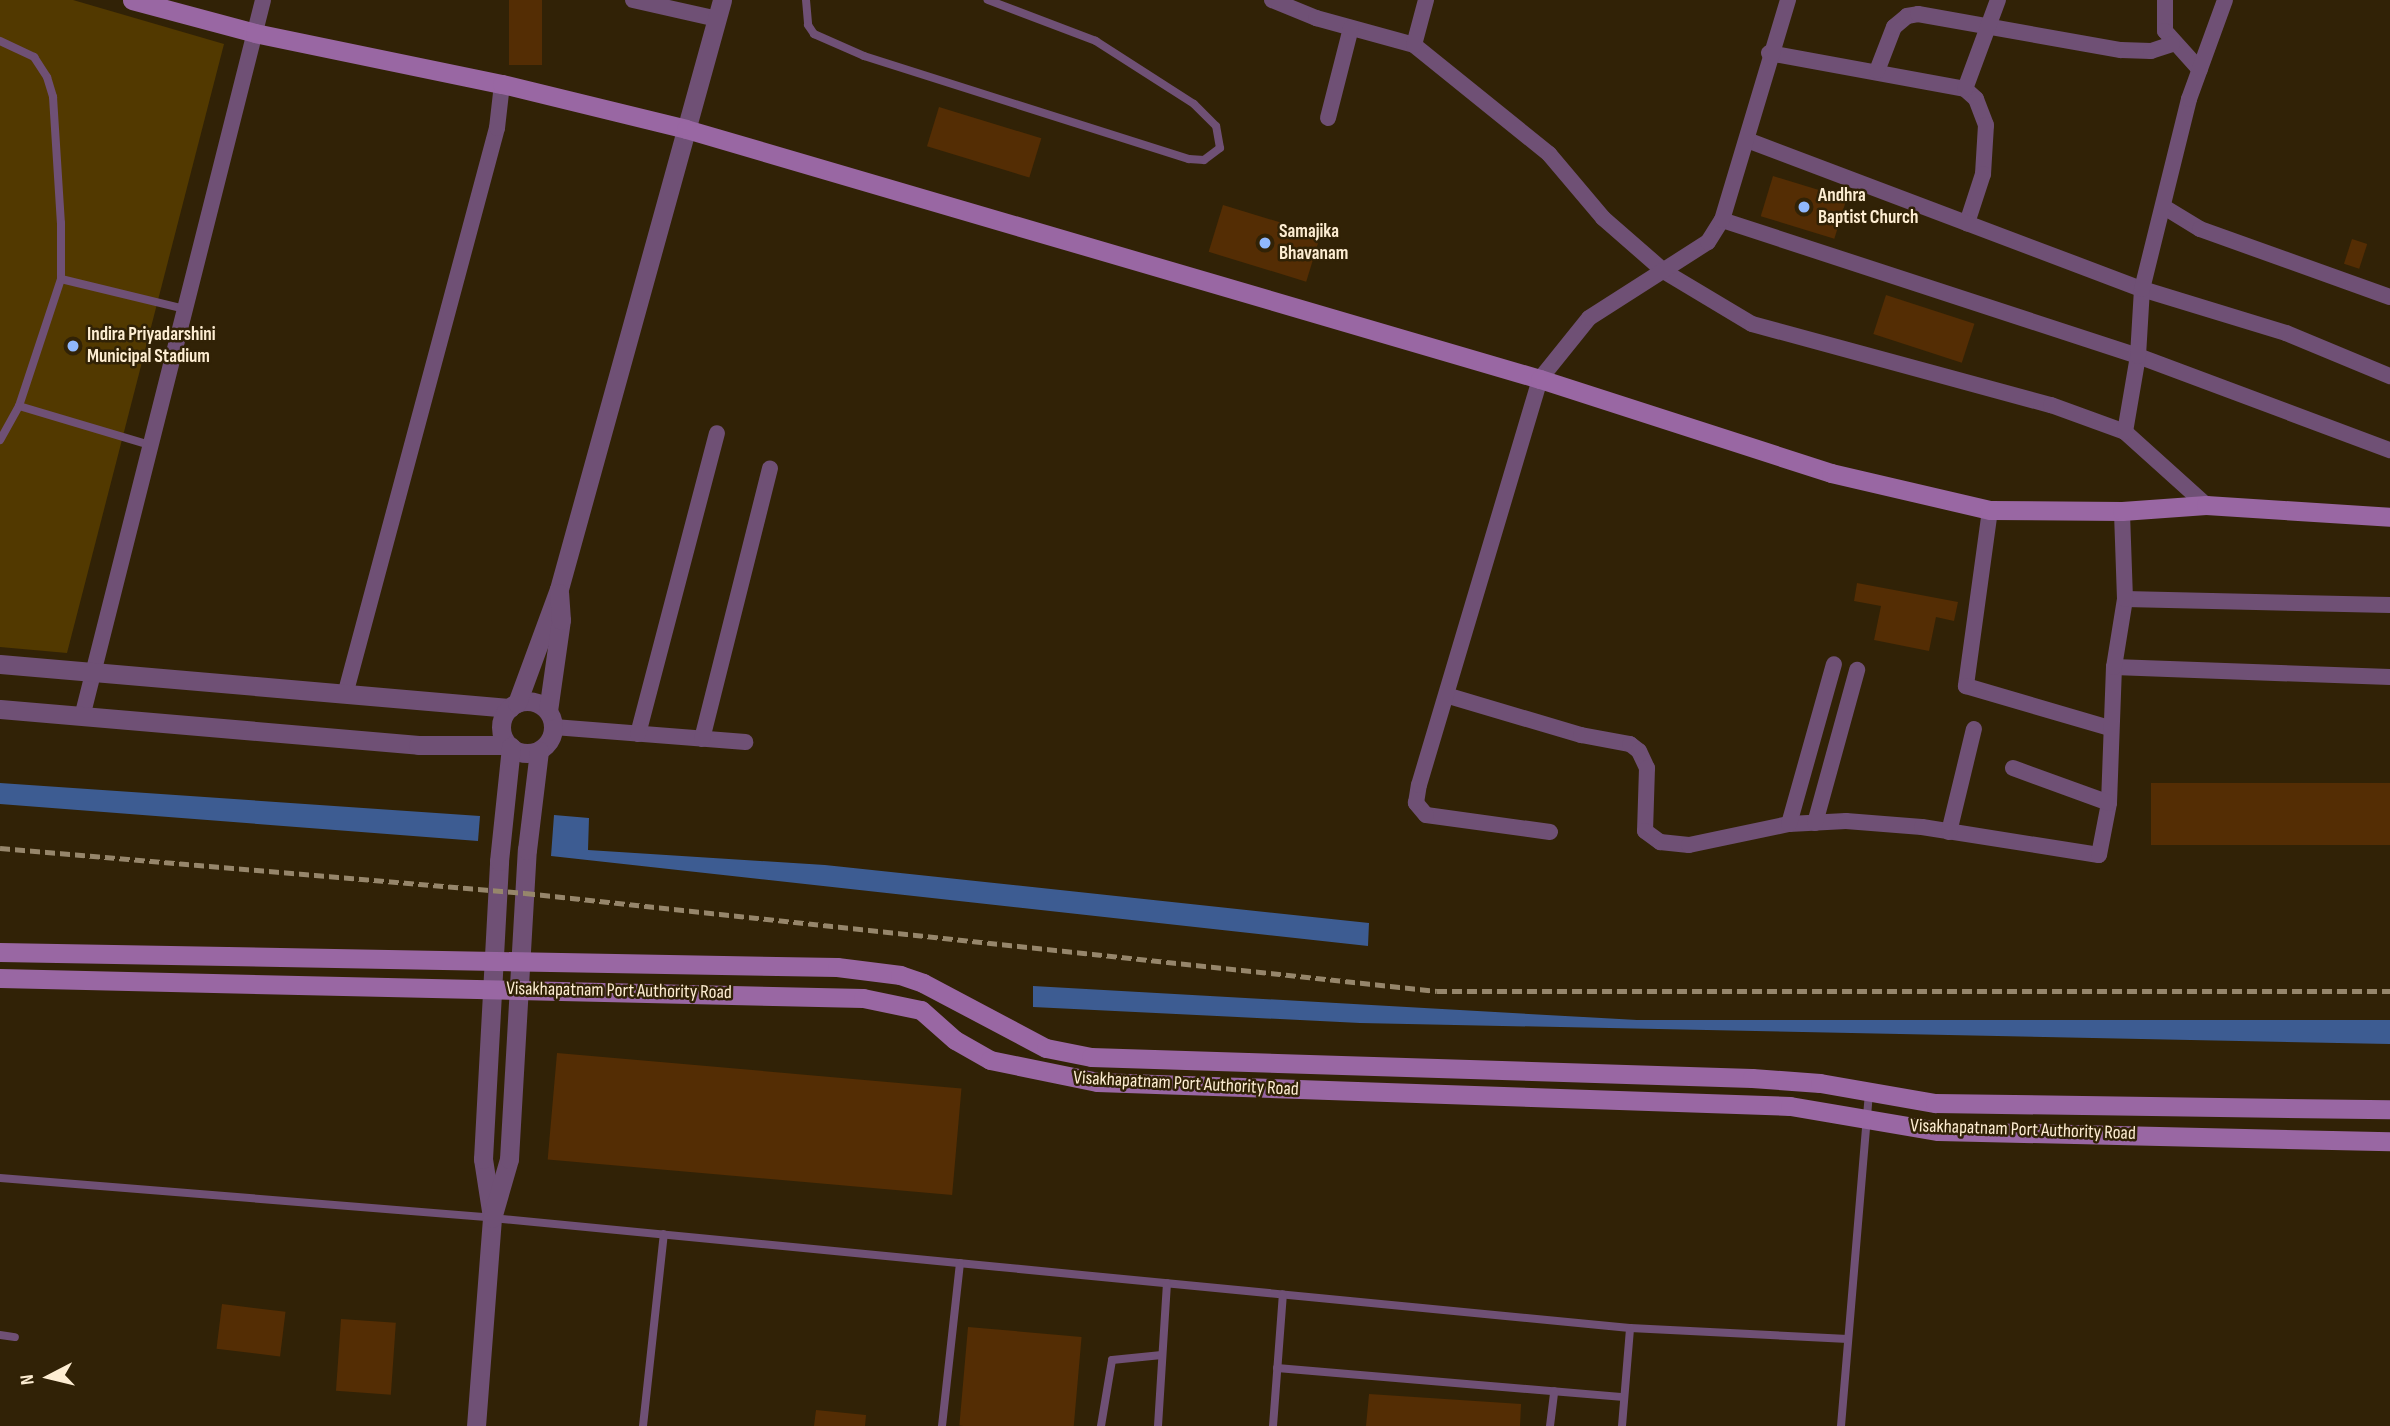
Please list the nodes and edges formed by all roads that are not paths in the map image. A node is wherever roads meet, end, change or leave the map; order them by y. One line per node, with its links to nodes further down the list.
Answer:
1 (132, 0): 16 (main road)
2 (262, 0): 16 (street)
3 (633, 0): 13 (street)
4 (722, 0): 13 (street)
5 (806, 0): 6 (lane)
6 (988, 0)
7 (1272, 0): 15 (street)
8 (1426, 0): 19 (street)
9 (1788, 0): 20 (street)
10 (1998, 0): 14 (street)
11 (2165, 0): 18 (street)
12 (2225, 0): 21 (street)
13 (717, 19): 26 (street)
14 (1991, 27): 18 (street); 22 (street); 24 (street)
15 (1351, 28): 19 (street); 25 (street)
16 (255, 33): 23 (main road); 35 (street)
17 (0, 41): 32 (lane)
18 (2172, 44): 21 (street)
19 (1415, 45): 31 (street)
20 (1769, 53): 22 (street); 27 (street)
21 (2200, 70): 28 (street)
22 (1877, 71): 24 (street)
23 (502, 84): 26 (main road); 59 (street)
24 (1965, 89): 30 (street)
25 (1328, 118)
26 (686, 129): 38 (main road); 50 (street)
27 (1746, 140): 29 (street); 30 (street)
28 (2164, 207): 33 (street); 34 (street)
29 (1722, 220): 31 (street); 36 (street)
30 (1967, 223): 33 (street)
31 (1665, 272): 38 (street); 40 (street)
32 (61, 279): 35 (lane); 39 (lane)
33 (2142, 289): 36 (street); 37 (street)
34 (2390, 297)
35 (185, 309): 43 (street)
36 (2138, 356): 40 (street); 44 (street)
37 (2390, 376)
38 (1540, 379): 47 (main road); 60 (street)
39 (19, 406): 42 (lane); 43 (lane)
40 (2125, 432): 46 (street)
41 (717, 433): 67 (street)
42 (0, 440)
43 (151, 445): 57 (street)
44 (2390, 450)
45 (770, 468): 68 (street)
46 (2206, 505): 48 (main road); 49 (main road)
47 (1990, 510): 48 (main road); 65 (street)
48 (2122, 510): 51 (street)
49 (2390, 517)
50 (559, 589): 61 (street); 64 (street)
51 (2125, 599): 52 (street); 55 (street)
52 (2390, 605)
53 (0, 664): 57 (street)
54 (1834, 664): 75 (street)
55 (2114, 667): 58 (street); 65 (street)
56 (1857, 670): 74 (street)
57 (93, 672): 59 (street); 63 (street)
58 (2390, 677)
59 (346, 691): 61 (street)
60 (1449, 696): 75 (street); 76 (street)
61 (514, 705): 64 (street); 70 (street)
62 (0, 709): 63 (street)
63 (82, 716): 70 (street)
64 (551, 719): 67 (street); 71 (street)
65 (2110, 728): 73 (street)
66 (1974, 729): 77 (street)
67 (638, 734): 68 (street)
68 (702, 739): 69 (street)
69 (745, 742)
70 (510, 746): 71 (street); 79 (street)
71 (539, 751): 80 (street)
72 (2013, 768): 73 (street)
73 (2109, 803): 77 (street)
74 (1815, 822): 75 (street); 77 (street)
75 (1789, 824)
76 (1550, 832)
77 (1949, 832)
78 (0, 952): 79 (main road, Visakhapatnam Port Authority Road)
79 (494, 959): 80 (main road, Visakhapatnam Port Authority Road); 82 (street)
80 (521, 960): 83 (street); 84 (main road, Visakhapatnam Port Authority Road)
81 (0, 978): 82 (main road, Visakhapatnam Port Authority Road)
82 (493, 987): 83 (main road, Visakhapatnam Port Authority Road); 89 (street)
83 (520, 988): 86 (main road, Visakhapatnam Port Authority Road); 89 (street)
84 (1869, 1093): 85 (main road, Visakhapatnam Port Authority Road); 86 (lane)
85 (2390, 1110)
86 (1867, 1119): 87 (main road, Visakhapatnam Port Authority Road); 97 (lane)
87 (2390, 1141)
88 (0, 1178): 89 (lane)
89 (492, 1218): 90 (lane); 102 (street)
90 (664, 1234): 91 (lane); 103 (lane)
91 (960, 1263): 92 (lane); 104 (lane)
92 (1167, 1283): 93 (lane); 98 (lane)
93 (1283, 1294): 94 (lane); 99 (lane)
94 (1630, 1328): 97 (lane); 101 (lane)
95 (0, 1335): 96 (lane)
96 (15, 1337)
97 (1848, 1339): 110 (lane)
98 (1162, 1355): 105 (lane); 106 (lane)
99 (1278, 1368): 100 (lane); 107 (lane)
100 (1554, 1391): 101 (lane); 108 (lane)
101 (1624, 1397): 109 (lane)
102 (476, 1426)
103 (643, 1426)
104 (942, 1426)
105 (1101, 1426)
106 (1158, 1426)
107 (1273, 1426)
108 (1550, 1426)
109 (1622, 1426)
110 (1841, 1426)

